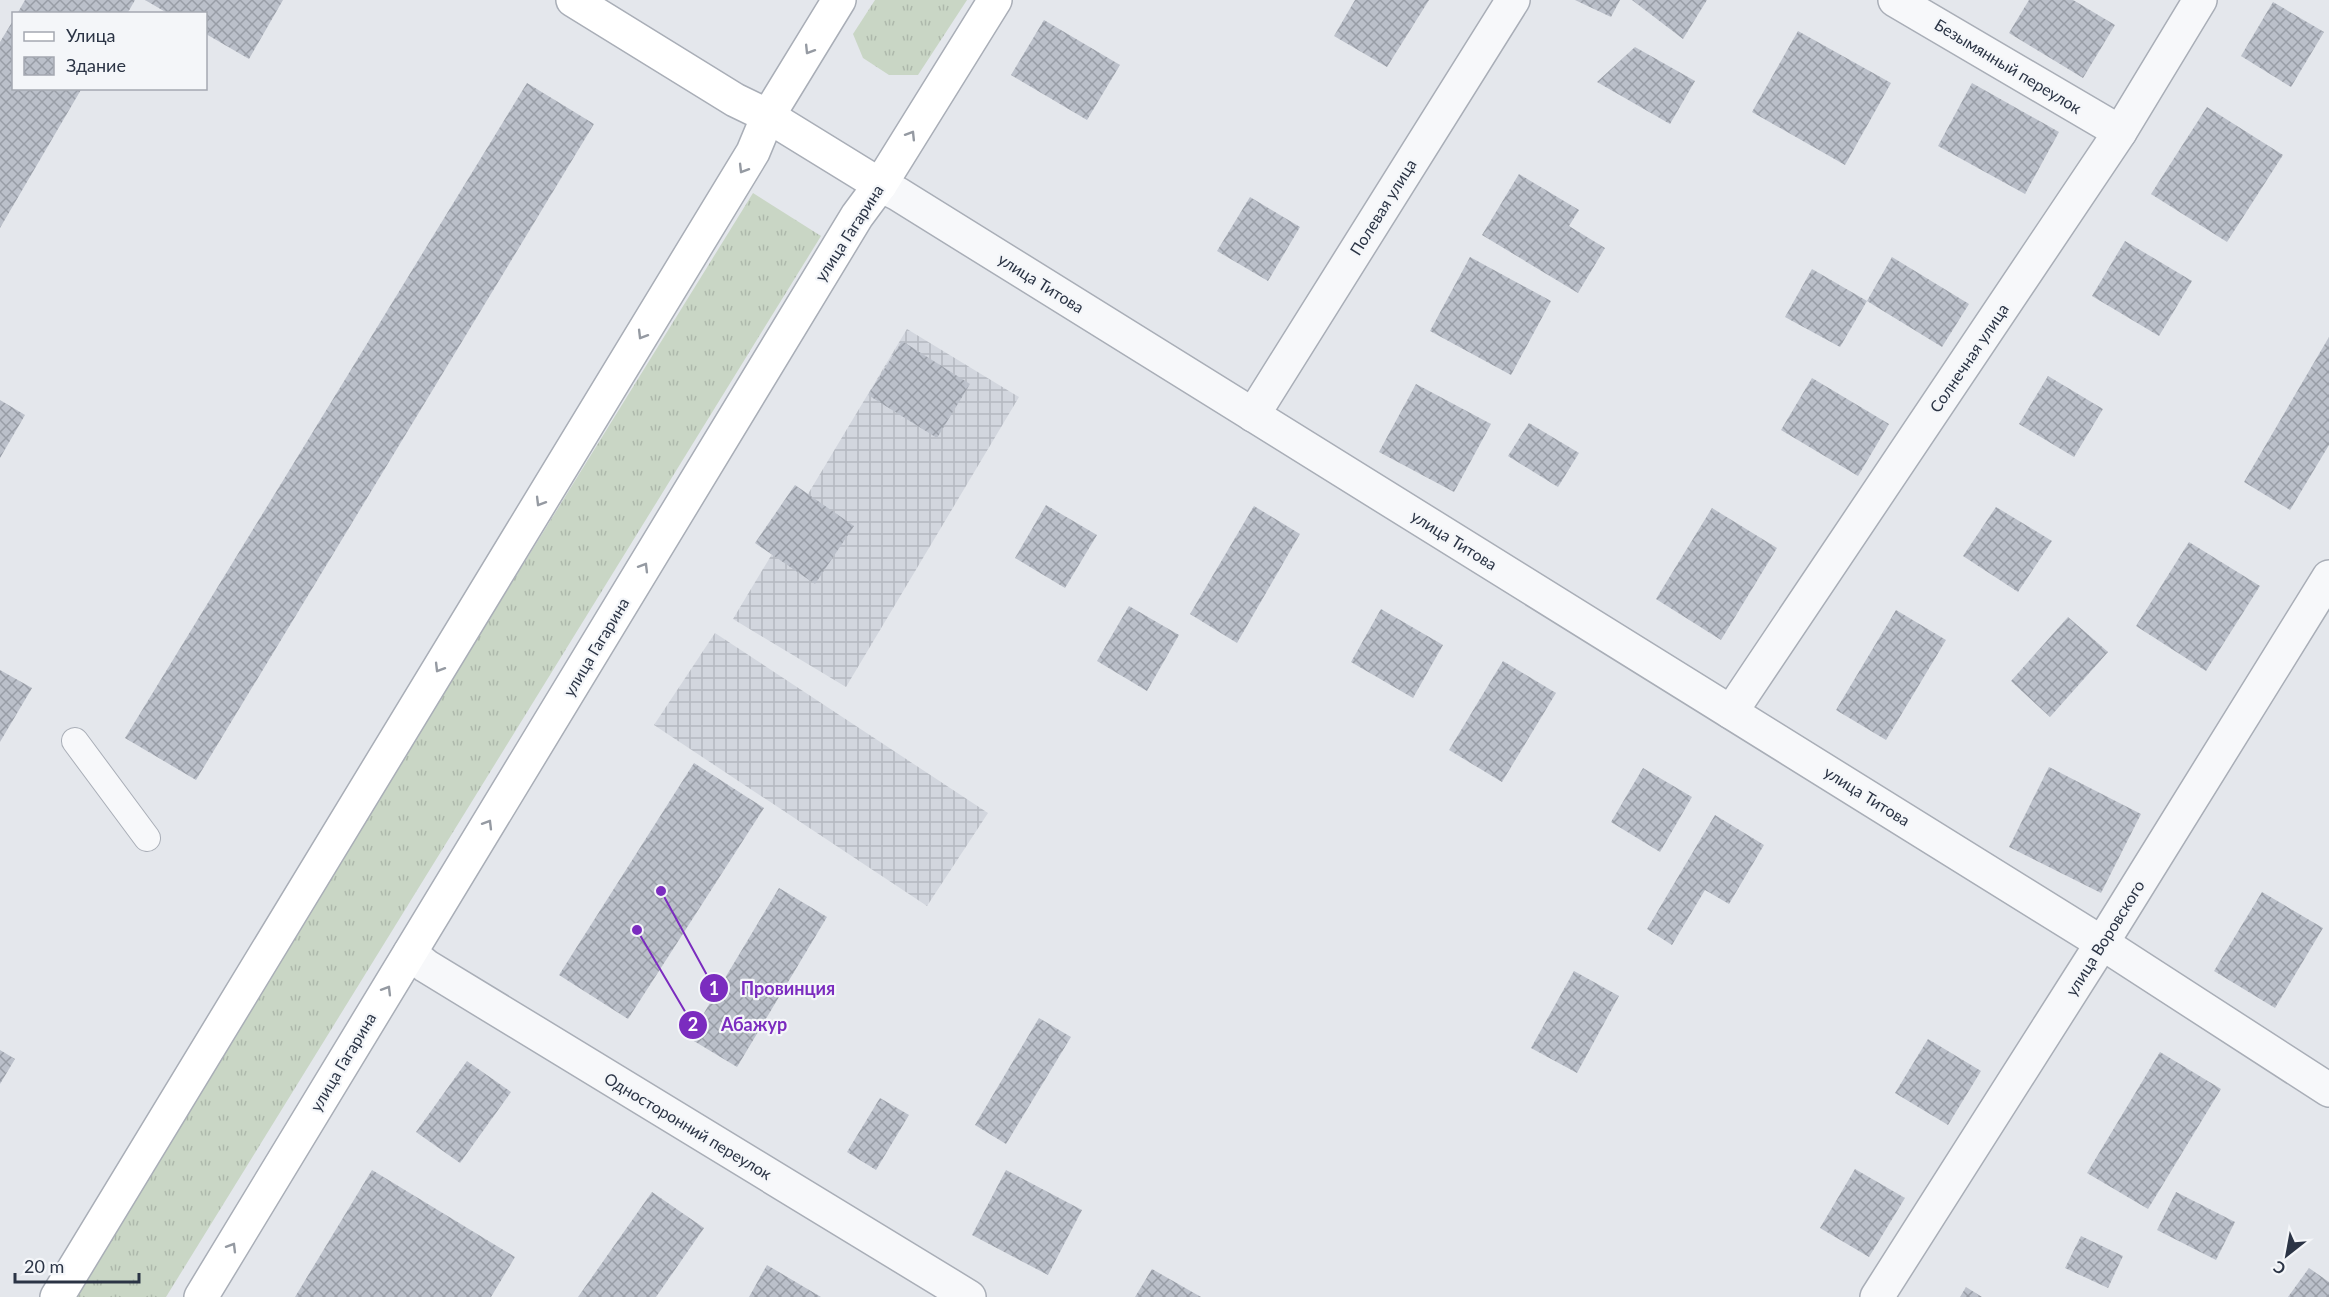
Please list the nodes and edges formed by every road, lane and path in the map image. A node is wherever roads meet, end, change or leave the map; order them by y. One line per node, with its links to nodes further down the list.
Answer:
1 (573, 0): 7 (street, улица Титова)
2 (839, 0): 7 (street, one-way to 7)
3 (995, 0): 9 (street, улица Гагарина, one-way to 3)
4 (1513, 0): 10 (street, Полевая улица)
5 (1895, 0): 8 (street, Безымянный переулок)
6 (2200, 0): 8 (street, Солнечная улица)
7 (768, 116): 9 (street, улица Титова); 18 (street, one-way to 18)
8 (2120, 132): 12 (street, Солнечная улица)
9 (880, 185): 10 (street, улица Титова); 16 (street, улица Гагарина, one-way to 9)
10 (1253, 415): 12 (street, улица Титова)
11 (2329, 577): 15 (street, улица Воровского)
12 (1731, 712): 15 (street, улица Титова)
13 (75, 741): 14 (lane)
14 (147, 837)
15 (2102, 943): 17 (street, улица Титова); 21 (street, улица Воровского)
16 (410, 953): 19 (street, улица Гагарина, one-way to 16); 20 (street, Односторонний переулок)
17 (2329, 1090)
18 (57, 1297)
19 (201, 1297)
20 (969, 1297)
21 (1877, 1297)

